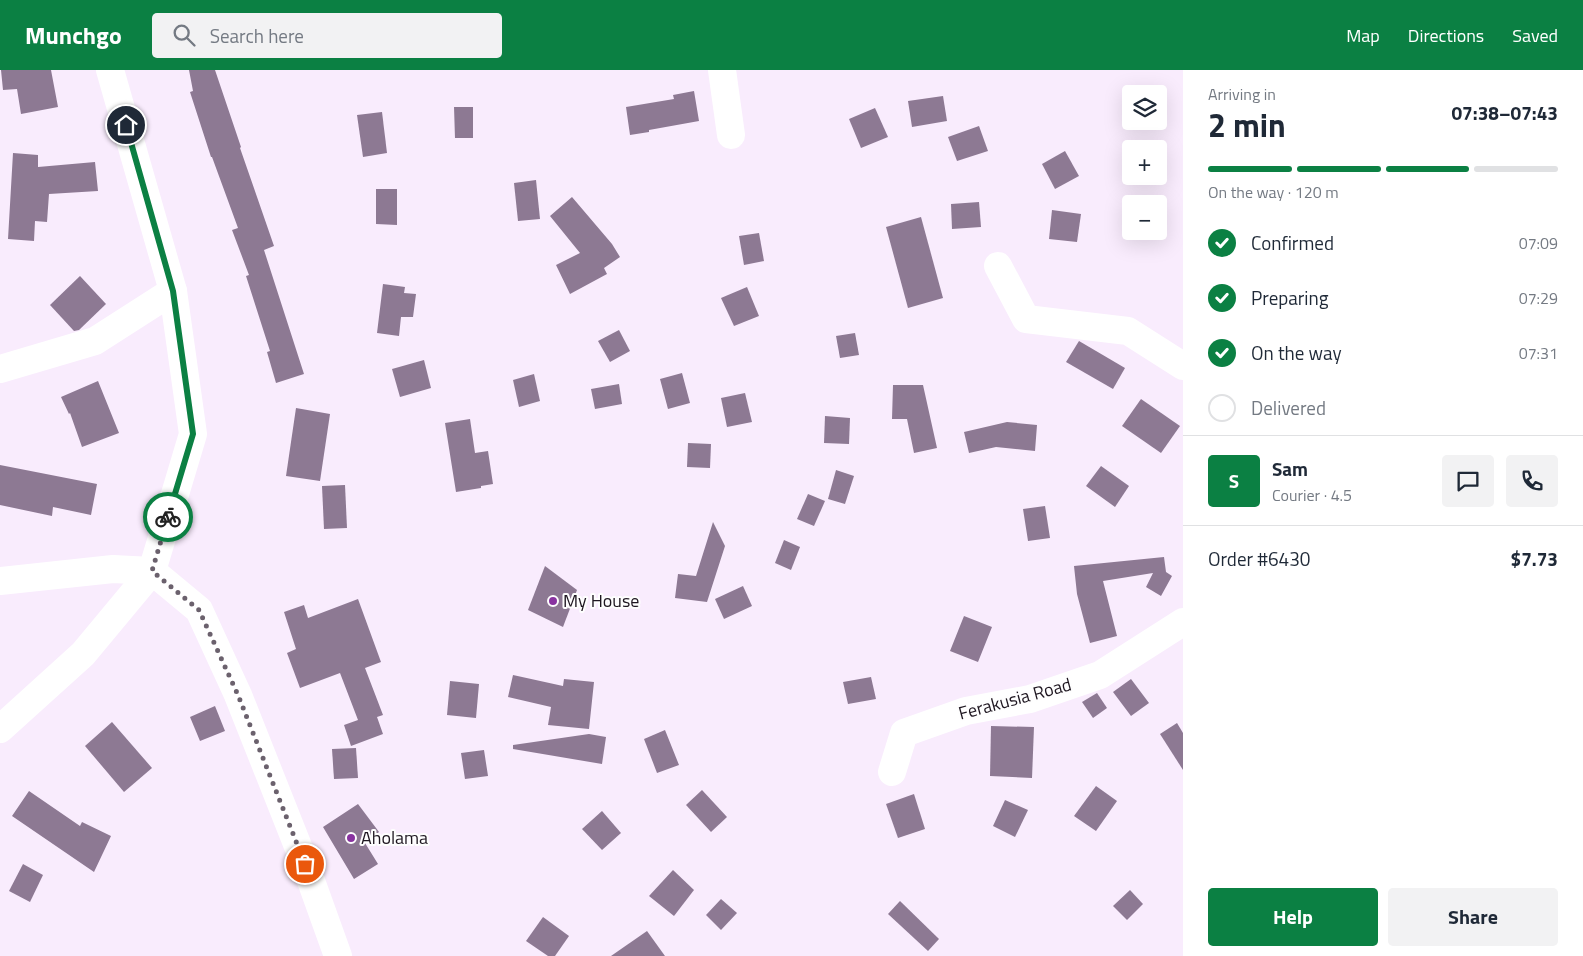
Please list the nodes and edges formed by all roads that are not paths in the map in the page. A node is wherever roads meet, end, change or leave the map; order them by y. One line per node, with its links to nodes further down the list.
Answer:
1 (110, 70): 5 (street)
2 (722, 70): 3 (street)
3 (731, 135)
4 (998, 266): 6 (street)
5 (173, 291): 7 (street); 8 (street)
6 (1183, 366)
7 (0, 369)
8 (152, 571): 9 (street); 11 (street); 13 (street)
9 (0, 581)
10 (1183, 622): 12 (street, Ferakusia Road)
11 (0, 728)
12 (892, 772)
13 (338, 956)

